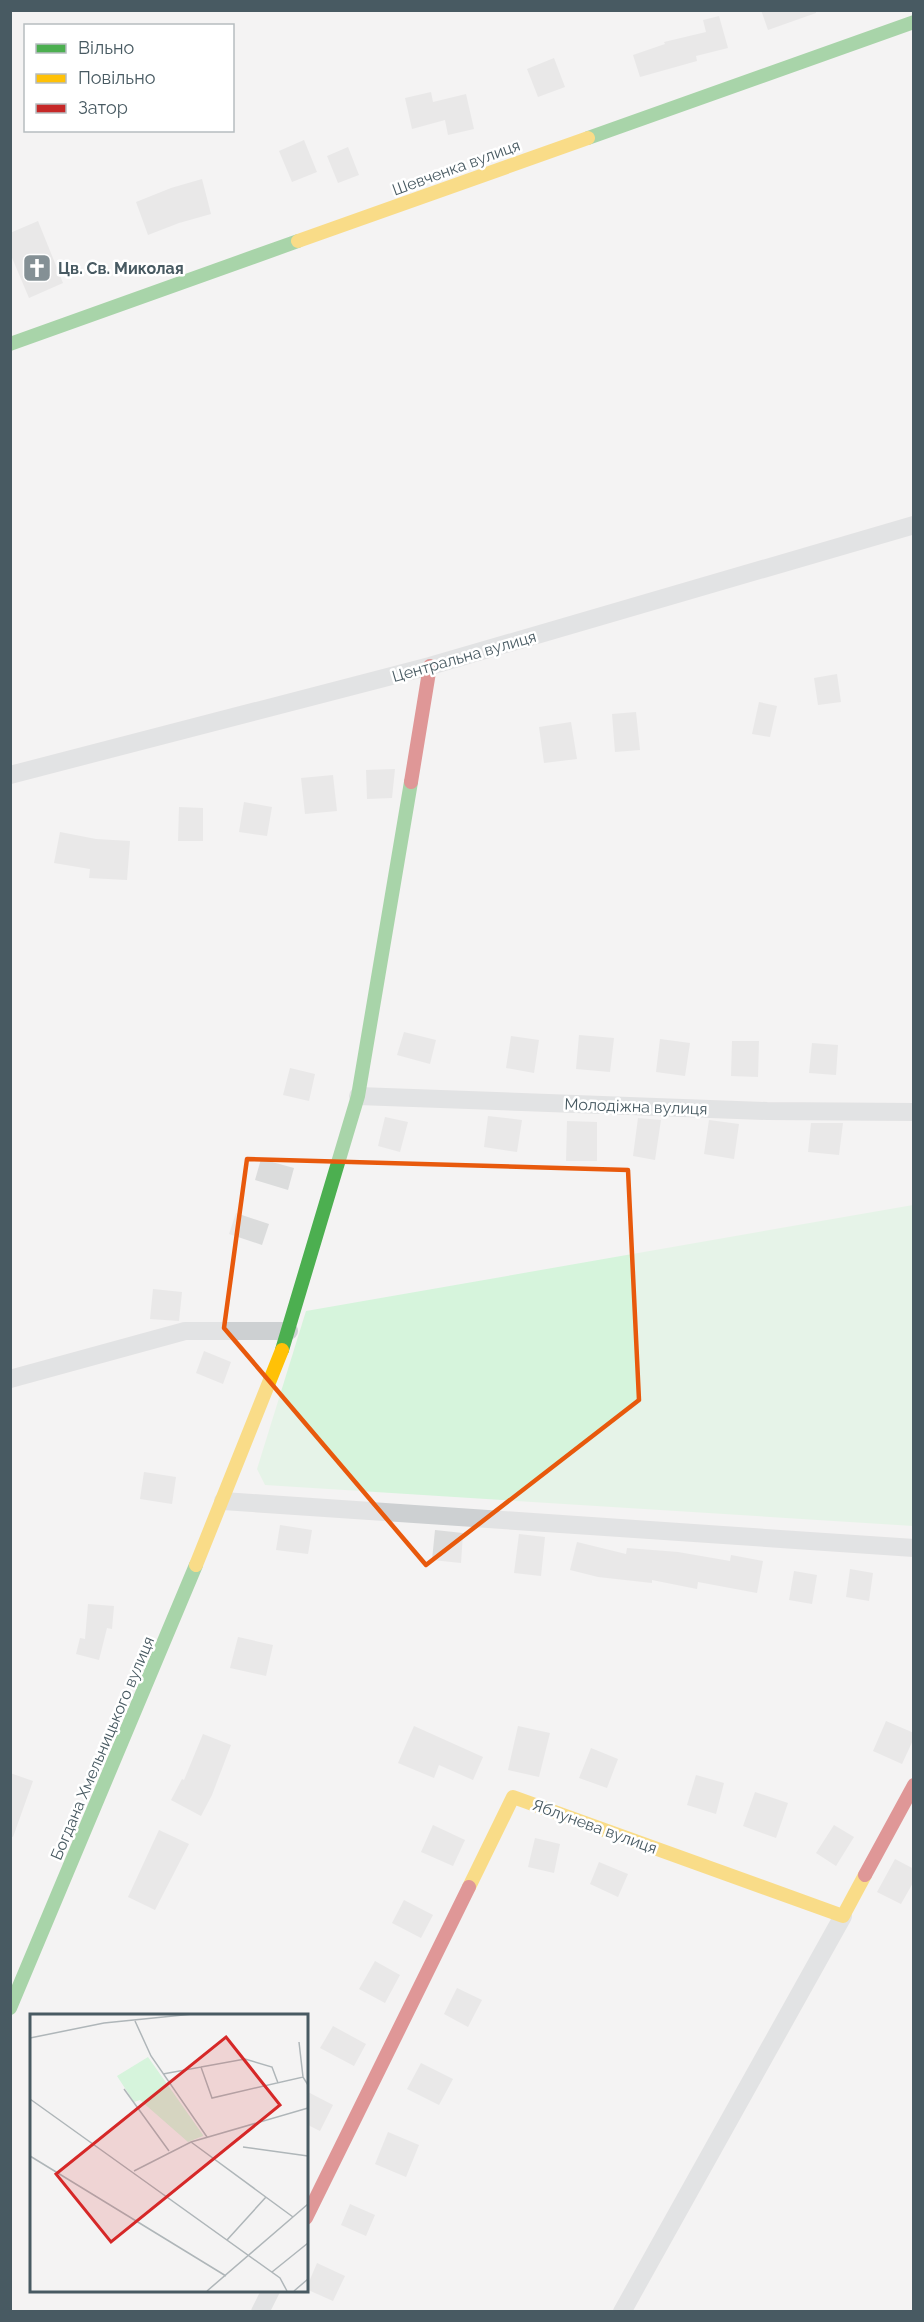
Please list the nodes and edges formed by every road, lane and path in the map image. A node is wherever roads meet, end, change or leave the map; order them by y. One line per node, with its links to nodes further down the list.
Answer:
1 (914, 22): 2 (street, Шевченка вулиця)
2 (10, 344)
3 (914, 525): 4 (street, Центральна вулиця)
4 (430, 666): 5 (street, Центральна вулиця); 6 (street, Богдана Хмельницького вулиця)
5 (10, 775)
6 (358, 1096): 7 (street, Молодіжна вулиця); 8 (street, Богдана Хмельницького вулиця)
7 (914, 1112)
8 (289, 1331): 9 (street); 10 (street, Богдана Хмельницького вулиця)
9 (10, 1379)
10 (223, 1501): 11 (street); 14 (street, Богдана Хмельницького вулиця)
11 (914, 1548)
12 (914, 1785): 13 (street)
13 (843, 1916): 15 (street, Яблунева вулиця); 18 (street)
14 (10, 2008)
15 (308, 2214)
16 (270, 2292): 17 (street)
17 (260, 2312)
18 (622, 2312)

